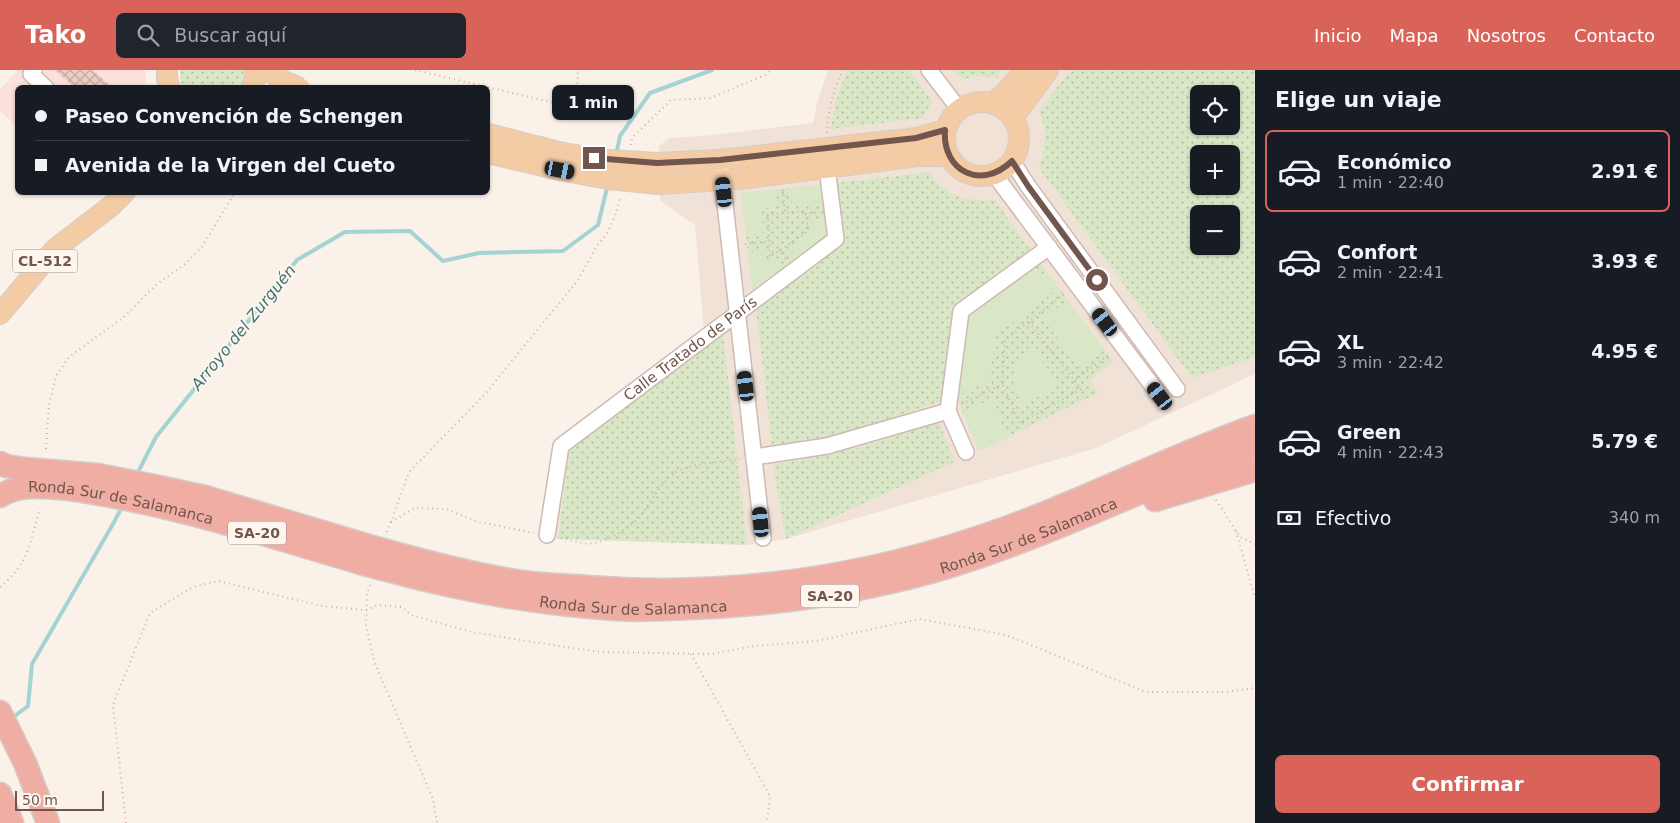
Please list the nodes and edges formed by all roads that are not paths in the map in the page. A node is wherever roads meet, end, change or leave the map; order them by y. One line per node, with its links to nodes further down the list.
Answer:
1 (34, 70): 7 (street)
2 (167, 70): 8 (main road)
3 (256, 70): 9 (main road)
4 (929, 70): 11 (street)
5 (1025, 70): 10 (main road)
6 (1048, 70): 12 (main road)
7 (43, 85)
8 (169, 85)
9 (254, 85)
10 (992, 103): 11 (main road); 12 (main road)
11 (959, 109): 13 (main road)
12 (1013, 118): 19 (main road)
13 (945, 130): 16 (main road); 17 (main road)
14 (490, 135): 18 (main road)
15 (490, 153): 18 (main road)
16 (948, 156): 20 (main road); 21 (main road)
17 (720, 160): 18 (main road, bridge); 22 (street)
18 (561, 161): 22 (main road, bridge)
19 (1012, 161): 21 (main road); 27 (street)
20 (827, 168): 22 (main road); 26 (street, Calle Tratado de París)
21 (994, 174): 24 (street)
22 (722, 180): 26 (street)
23 (122, 195): 25 (main road, CL-512)
24 (1049, 247): 28 (street); 30 (street)
25 (0, 314)
26 (737, 314): 34 (street); 41 (street, Calle Tratado de París)
27 (1178, 388)
28 (1160, 396)
29 (1255, 410): 39 (highway)
30 (948, 411): 33 (street); 34 (street)
31 (1255, 426): 39 (highway, Ronda Sur de Salamanca / SA-20)
32 (1255, 446): 40 (highway, Ronda Sur de Salamanca / SA-20)
33 (966, 452)
34 (754, 457): 42 (street)
35 (0, 463): 37 (highway, Ronda Sur de Salamanca / SA-20)
36 (1255, 470): 40 (highway)
37 (111, 487): 38 (highway, Ronda Sur de Salamanca / SA-20); 43 (highway, Ronda Sur de Salamanca / SA-20)
38 (0, 496)
39 (1080, 499): 43 (highway, Ronda Sur de Salamanca / SA-20)
40 (1044, 533): 43 (highway, Ronda Sur de Salamanca / SA-20)
41 (547, 535)
42 (763, 538)
43 (377, 558)
44 (0, 712): 47 (highway)
45 (0, 794): 46 (highway)
46 (12, 823)
47 (48, 823)

